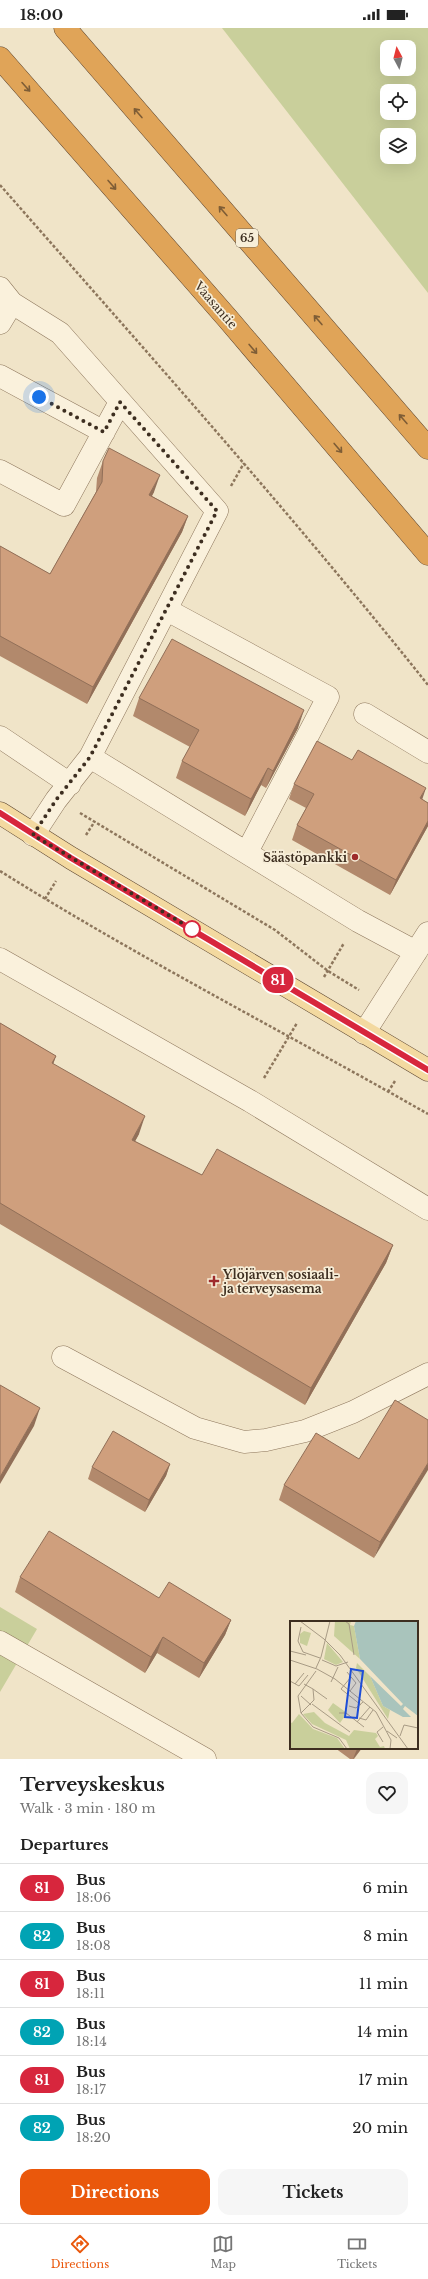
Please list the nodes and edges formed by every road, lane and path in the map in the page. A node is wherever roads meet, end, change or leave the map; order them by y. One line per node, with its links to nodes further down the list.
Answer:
1 (64, 28): 9 (highway, 65, one-way to 1)
2 (0, 58): 11 (highway, Vaasantie, one-way to 11)
3 (0, 185): 13 (path)
4 (6, 296): 5 (street); 7 (street)
5 (0, 323)
6 (0, 376): 8 (street)
7 (120, 402): 8 (street); 12 (street)
8 (104, 432): 10 (street)
9 (428, 448)
10 (0, 471)
11 (428, 554)
12 (167, 610): 17 (street); 21 (street)
13 (428, 685)
14 (365, 714): 16 (street)
15 (0, 736): 18 (street)
16 (428, 752)
17 (90, 757): 18 (street); 21 (street)
18 (63, 792): 20 (street); 26 (path)
19 (0, 813): 20 (main road)
20 (33, 835): 27 (main road)
21 (247, 852): 24 (street)
22 (0, 871): 28 (path)
23 (428, 933): 24 (street)
24 (416, 952): 26 (street)
25 (0, 960): 30 (street)
26 (382, 1004): 27 (street)
27 (364, 1033): 29 (main road)
28 (288, 1038): 30 (path); 31 (path)
29 (428, 1070)
30 (250, 1102): 32 (street)
31 (428, 1114)
32 (428, 1209)
33 (63, 1357): 34 (street)
34 (428, 1374)
35 (0, 1642): 36 (street)
36 (205, 1759)

